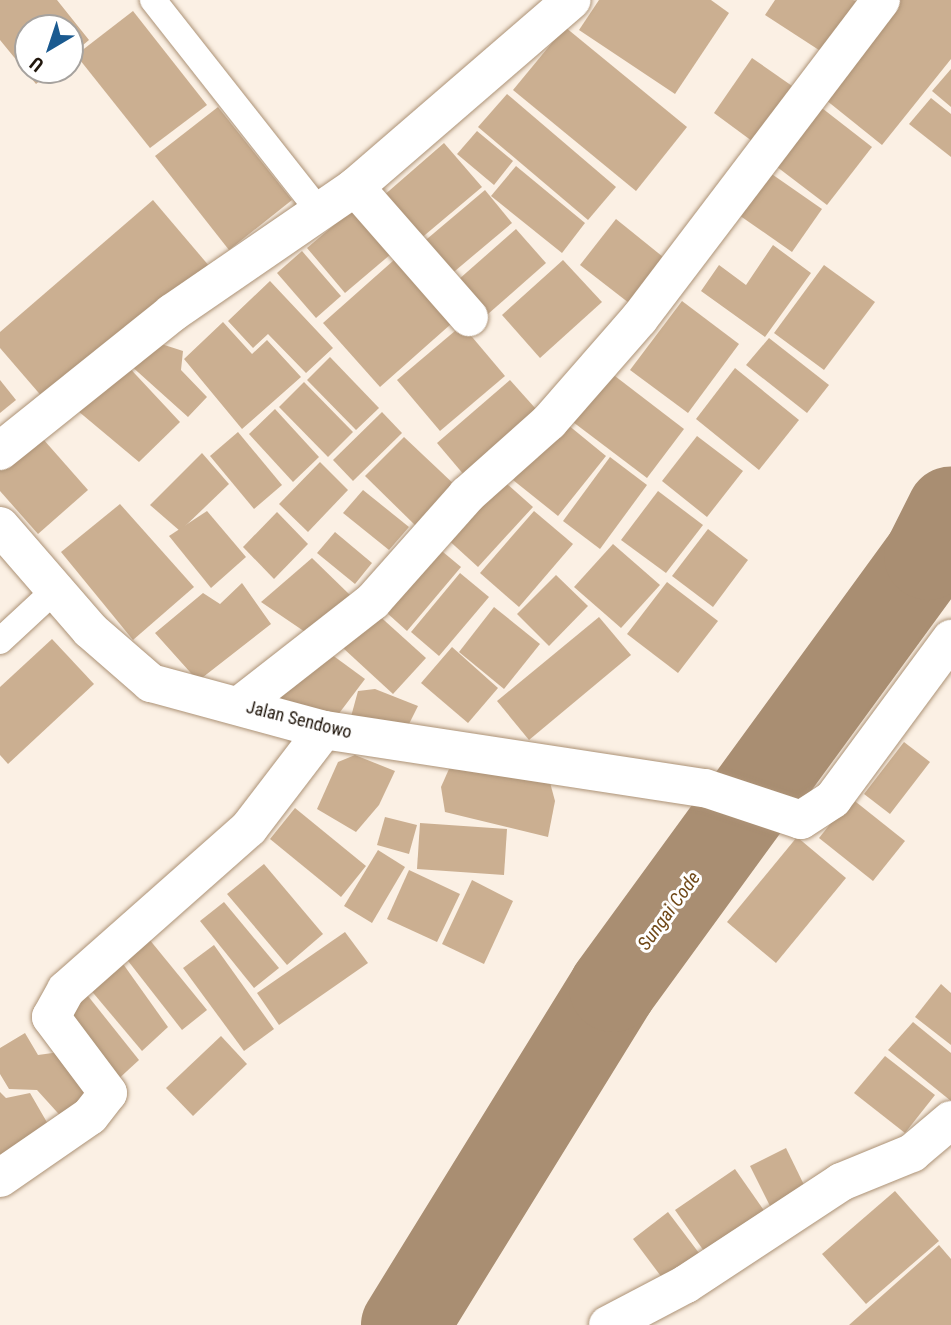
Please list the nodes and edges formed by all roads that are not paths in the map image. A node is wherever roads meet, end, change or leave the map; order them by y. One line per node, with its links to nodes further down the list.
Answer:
1 (153, 0): 5 (lane)
2 (572, 0): 4 (street)
3 (881, 0): 12 (street)
4 (355, 187): 5 (street); 6 (street)
5 (320, 212): 7 (street)
6 (469, 317)
7 (0, 451)
8 (0, 527): 9 (street, Jalan Sendowo)
9 (55, 590): 11 (lane); 12 (street, Jalan Sendowo)
10 (951, 639): 13 (street, Jalan Sendowo)
11 (0, 641)
12 (240, 705): 13 (street, Jalan Sendowo)
13 (324, 730): 15 (street)
14 (951, 1120): 16 (street)
15 (0, 1178)
16 (608, 1325)

